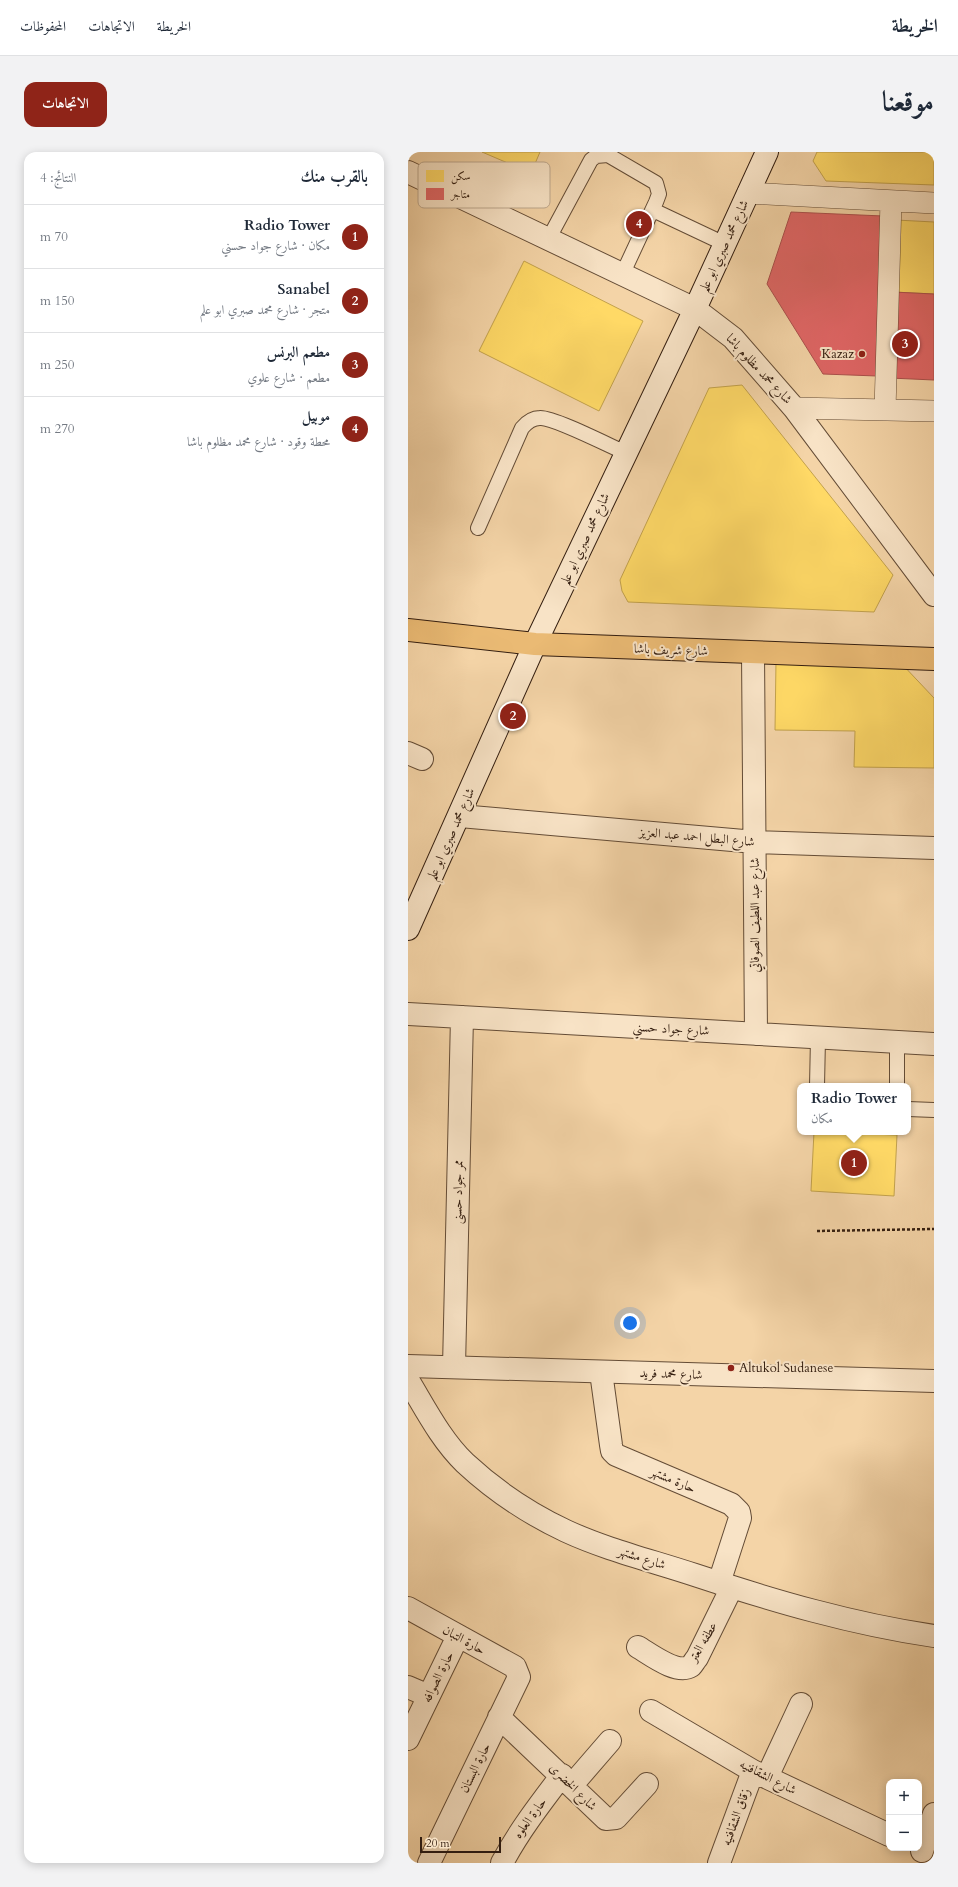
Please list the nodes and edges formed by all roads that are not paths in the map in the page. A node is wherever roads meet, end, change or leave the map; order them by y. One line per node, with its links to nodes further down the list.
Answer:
1 (767, 152): 4 (street, شارع محمد صبري ابو علم)
2 (408, 172): 3 (street, شارع محمد مظلوم باشا)
3 (418, 177)
4 (748, 194): 5 (street); 10 (street, شارع محمد صبري ابو علم)
5 (891, 201): 6 (street); 14 (street)
6 (934, 203)
7 (485, 208): 9 (street, شارع محمد مظلوم باشا)
8 (653, 210): 9 (lane); 10 (lane); 11 (lane)
9 (549, 238): 11 (street, شارع محمد مظلوم باشا)
10 (725, 244): 12 (street, شارع محمد صبري ابو علم)
11 (623, 273): 12 (street, شارع محمد مظلوم باشا)
12 (695, 309): 13 (street, شارع محمد مظلوم باشا); 16 (street, شارع محمد صبري ابو علم)
13 (794, 408): 14 (street); 18 (street, شارع محمد مظلوم باشا)
14 (885, 410): 15 (street)
15 (934, 411)
16 (626, 453): 17 (lane); 20 (street, شارع محمد صبري ابو علم)
17 (478, 528)
18 (934, 595)
19 (408, 630): 20 (main road, شارع شريف باشا)
20 (535, 644): 21 (main road, شارع شريف باشا); 23 (street, شارع محمد صبري ابو علم)
21 (754, 653): 22 (main road, شارع شريف باشا); 24 (street, شارع عبد اللطيف الصوفاتي)
22 (934, 659)
23 (460, 816): 24 (street, شارع البطل احمد عبد العزيز); 26 (street, شارع محمد صبري ابو علم)
24 (755, 842): 25 (street, شارع البطل احمد عبد العزيز); 29 (street, شارع عبد اللطيف الصوفاتي)
25 (934, 848)
26 (408, 929)
27 (408, 1014): 28 (street, شارع جواد حسني)
28 (462, 1016): 29 (street, شارع جواد حسني); 38 (street, ممر جواد حسنى)
29 (756, 1034): 30 (street, شارع جواد حسني)
30 (818, 1038): 31 (street, شارع جواد حسني); 33 (lane)
31 (897, 1042): 32 (street, شارع جواد حسني); 34 (lane)
32 (934, 1044)
33 (817, 1083)
34 (897, 1083)
35 (911, 1109): 36 (lane)
36 (934, 1110)
37 (408, 1366): 38 (street, شارع محمد فريد)
38 (454, 1367): 39 (street, شارع محمد فريد)
39 (601, 1372): 41 (street, شارع محمد فريد); 42 (street, حارة مشتهر)
40 (408, 1380): 42 (street, شارع مشتهر)
41 (934, 1381)
42 (726, 1585): 45 (street, شارع مشتهر); 46 (street, عطفه العتر)
43 (408, 1608): 44 (street, حارة التبان)
44 (458, 1636): 47 (street, حارة التبان); 49 (street, حارة الصوافه)
45 (934, 1636)
46 (638, 1647)
47 (518, 1674): 52 (street, حارة البستان)
48 (408, 1687): 49 (street)
49 (429, 1696): 53 (street, حارة الصوافه)
50 (801, 1704): 55 (street, زقاق الشقافنيه)
51 (651, 1711): 55 (street, شارع الشقافنيه)
52 (499, 1717): 56 (street, شارع الخضرى); 61 (street, حارة البستان)
53 (408, 1739)
54 (610, 1742): 56 (street, حارة العلوه)
55 (760, 1774): 59 (street, شارع الشقافنيه); 63 (street, زقاق الشقافنيه)
56 (567, 1780): 57 (street, شارع الخضرى); 62 (street, حارة العلوه)
57 (647, 1784)
58 (934, 1814): 60 (street)
59 (886, 1834)
60 (924, 1851)
61 (430, 1863)
62 (502, 1863)
63 (719, 1863)

